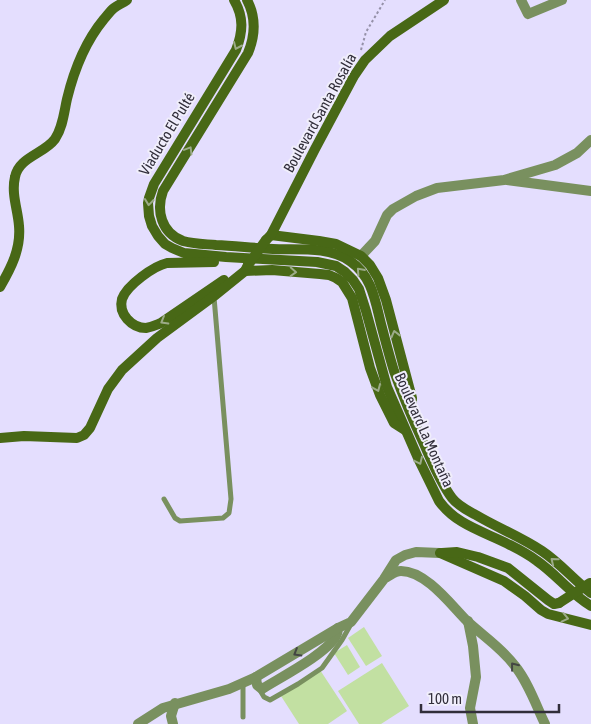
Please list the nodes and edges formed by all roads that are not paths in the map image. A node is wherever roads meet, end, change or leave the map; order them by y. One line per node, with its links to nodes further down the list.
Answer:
1 (127, 0): 15 (main road)
2 (234, 0): 12 (main road, Viaducto El Pulté, one-way to 12)
3 (247, 0): 10 (main road, Viaducto El Pulté, one-way to 3)
4 (444, 0): 10 (main road, Boulevard Santa Rosalía)
5 (521, 0): 6 (street)
6 (562, 0)
7 (591, 140): 8 (street)
8 (504, 180): 9 (street); 11 (street)
9 (591, 191)
10 (270, 241): 11 (main road); 14 (main road, Boulevard Santa Rosalía, bridge); 17 (main road, Boulevard La Montaña, one-way to 10)
11 (361, 256): 17 (main road, one-way to 11)
12 (226, 257): 13 (main road, Viaducto El Pulté); 14 (main road, one-way to 12)
13 (268, 260): 18 (main road, Boulevard La Montaña)
14 (246, 268): 16 (main road); 18 (main road, one-way to 18)
15 (0, 287)
16 (214, 296): 19 (main road); 20 (lane)
17 (410, 414): 23 (main road, Boulevard La Montaña, one-way to 17)
18 (405, 430): 24 (main road, Boulevard La Montaña, one-way to 24)
19 (0, 438)
20 (164, 499)
21 (440, 553): 22 (street); 23 (main road, bridge); 27 (main road, one-way to 27)
22 (384, 579): 25 (street); 26 (street)
23 (591, 586)
24 (591, 606)
25 (468, 621): 36 (street); 37 (street, one-way to 25)
26 (351, 622): 28 (street); 31 (lane)
27 (591, 625)
28 (338, 628): 29 (street, one-way to 29); 31 (street)
29 (256, 677): 30 (street); 31 (street)
30 (243, 683): 32 (street); 33 (lane)
31 (262, 689)
32 (175, 704): 34 (street); 35 (street)
33 (242, 717)
34 (138, 724)
35 (174, 724)
36 (473, 724)
37 (545, 724)

